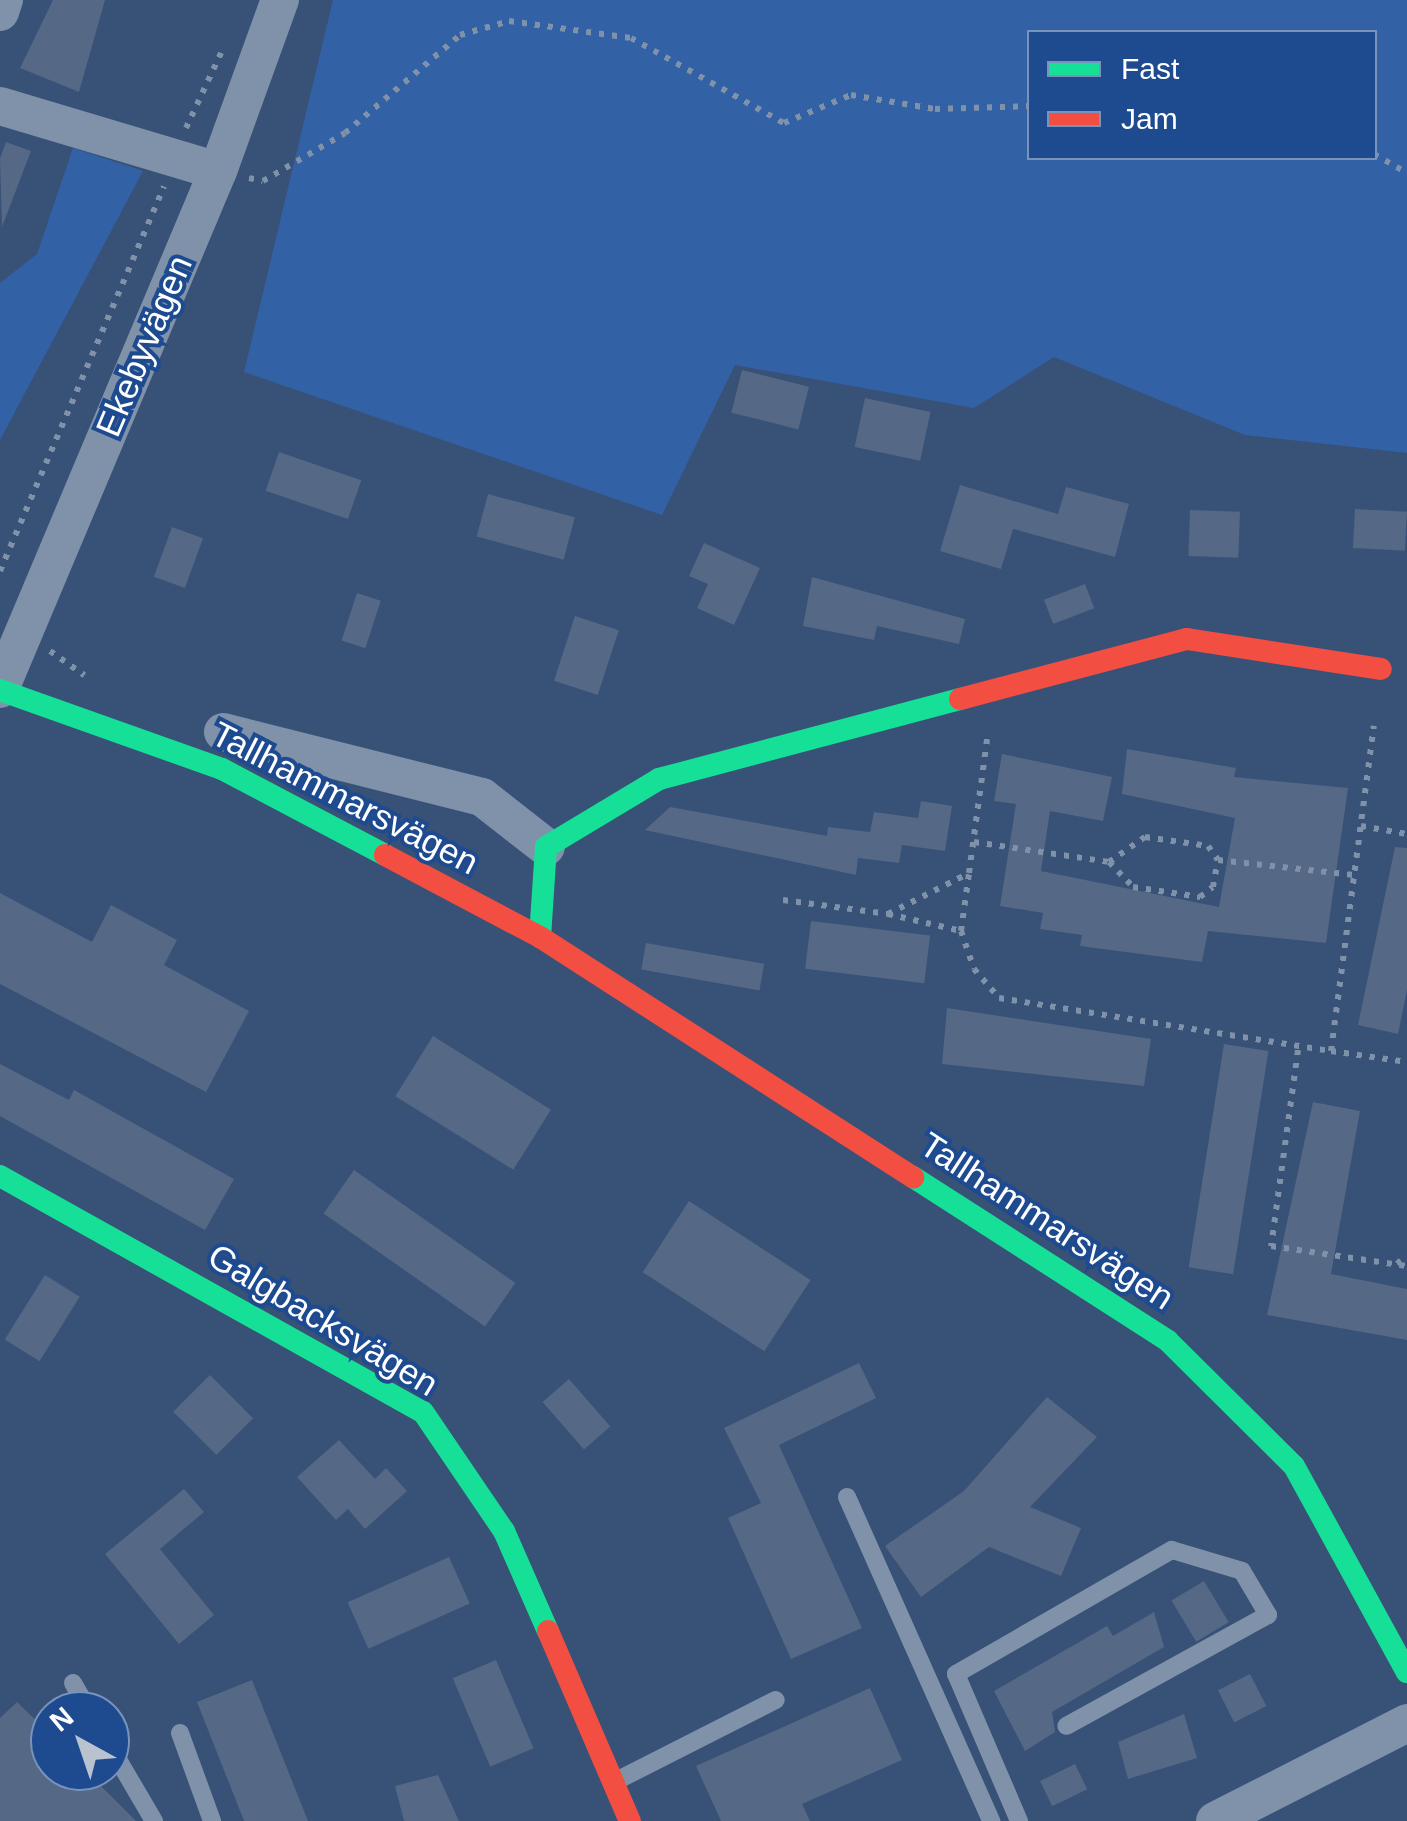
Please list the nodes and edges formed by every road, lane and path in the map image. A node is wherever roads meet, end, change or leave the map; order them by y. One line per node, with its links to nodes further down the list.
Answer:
1 (4, 0): 3 (street)
2 (280, 0): 9 (street, Ekebyvägen)
3 (0, 12)
4 (229, 36): 7 (path)
5 (0, 106): 7 (street)
6 (1027, 106): 9 (path)
7 (174, 154): 9 (street); 11 (path)
8 (1377, 156): 10 (path)
9 (218, 171): 13 (street, Ekebyvägen)
10 (1407, 173)
11 (0, 571)
12 (1381, 669): 14 (street)
13 (0, 689): 28 (street, Tallhammarsvägen)
14 (994, 690): 19 (path); 20 (street)
15 (1374, 726): 17 (path)
16 (223, 732): 20 (street)
17 (1361, 826): 18 (path); 24 (path)
18 (1407, 834)
19 (974, 842): 22 (path); 23 (path)
20 (546, 847): 28 (street)
21 (1218, 860): 22 (path); 22 (path); 24 (path)
22 (1109, 862)
23 (969, 873): 26 (path); 27 (path)
24 (1355, 876): 30 (path)
25 (783, 900): 26 (path)
26 (888, 914): 27 (path)
27 (961, 931): 29 (path)
28 (540, 937): 37 (street, Tallhammarsvägen)
29 (1298, 1050): 30 (path); 34 (path)
30 (1330, 1051): 31 (path)
31 (1407, 1062)
32 (0, 1176): 45 (street, Galgbacksvägen)
33 (1407, 1255): 34 (path)
34 (1396, 1265): 35 (path)
35 (1407, 1266)
36 (847, 1497): 49 (lane)
37 (1407, 1672)
38 (73, 1683): 39 (lane)
39 (78, 1691)
40 (776, 1700): 45 (lane)
41 (1407, 1724): 51 (street)
42 (1066, 1726): 50 (lane)
43 (180, 1733): 47 (lane)
44 (130, 1780): 46 (lane)
45 (613, 1783): 48 (street, Galgbacksvägen)
46 (154, 1821)
47 (212, 1821)
48 (630, 1821)
49 (991, 1821)
50 (1019, 1821)
51 (1215, 1821)

